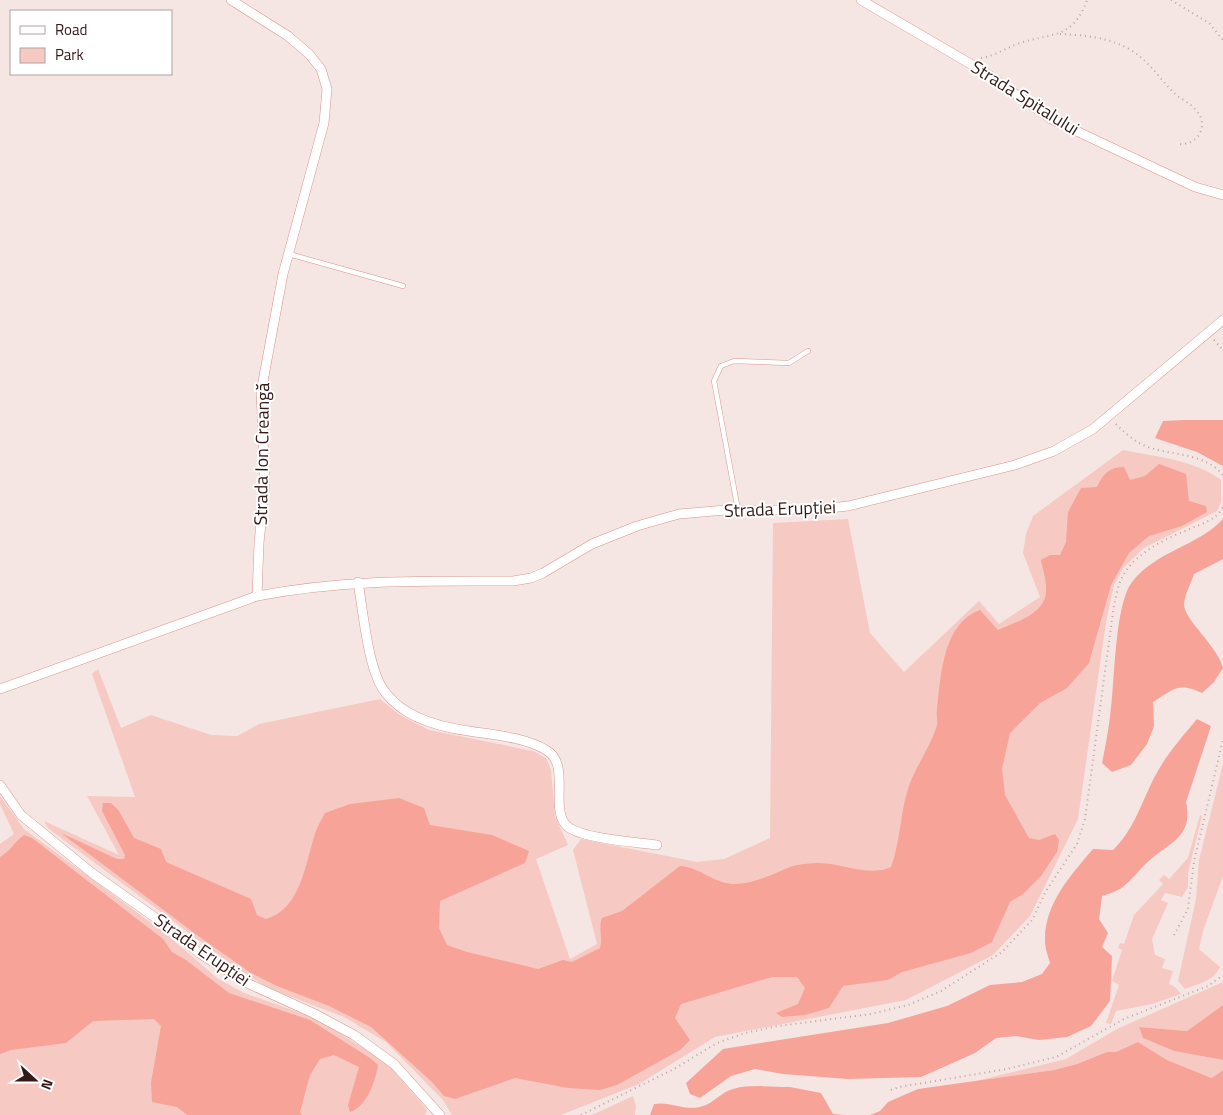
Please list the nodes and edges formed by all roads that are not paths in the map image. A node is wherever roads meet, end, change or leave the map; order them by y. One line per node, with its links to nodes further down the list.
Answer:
1 (231, 0): 4 (street, Strada Ion Creangă)
2 (861, 0): 3 (street, Strada Spitalului)
3 (1223, 195)
4 (289, 254): 5 (lane); 10 (street, Strada Ion Creangă)
5 (403, 286)
6 (1223, 320): 8 (street, Strada Erupției)
7 (808, 351): 8 (lane)
8 (738, 510): 9 (street, Strada Erupției)
9 (358, 582): 10 (street, Strada Erupției); 13 (street)
10 (258, 596): 11 (street, Strada Erupției)
11 (0, 689)
12 (0, 785): 14 (street, Strada Erupției)
13 (657, 845)
14 (440, 1115)

